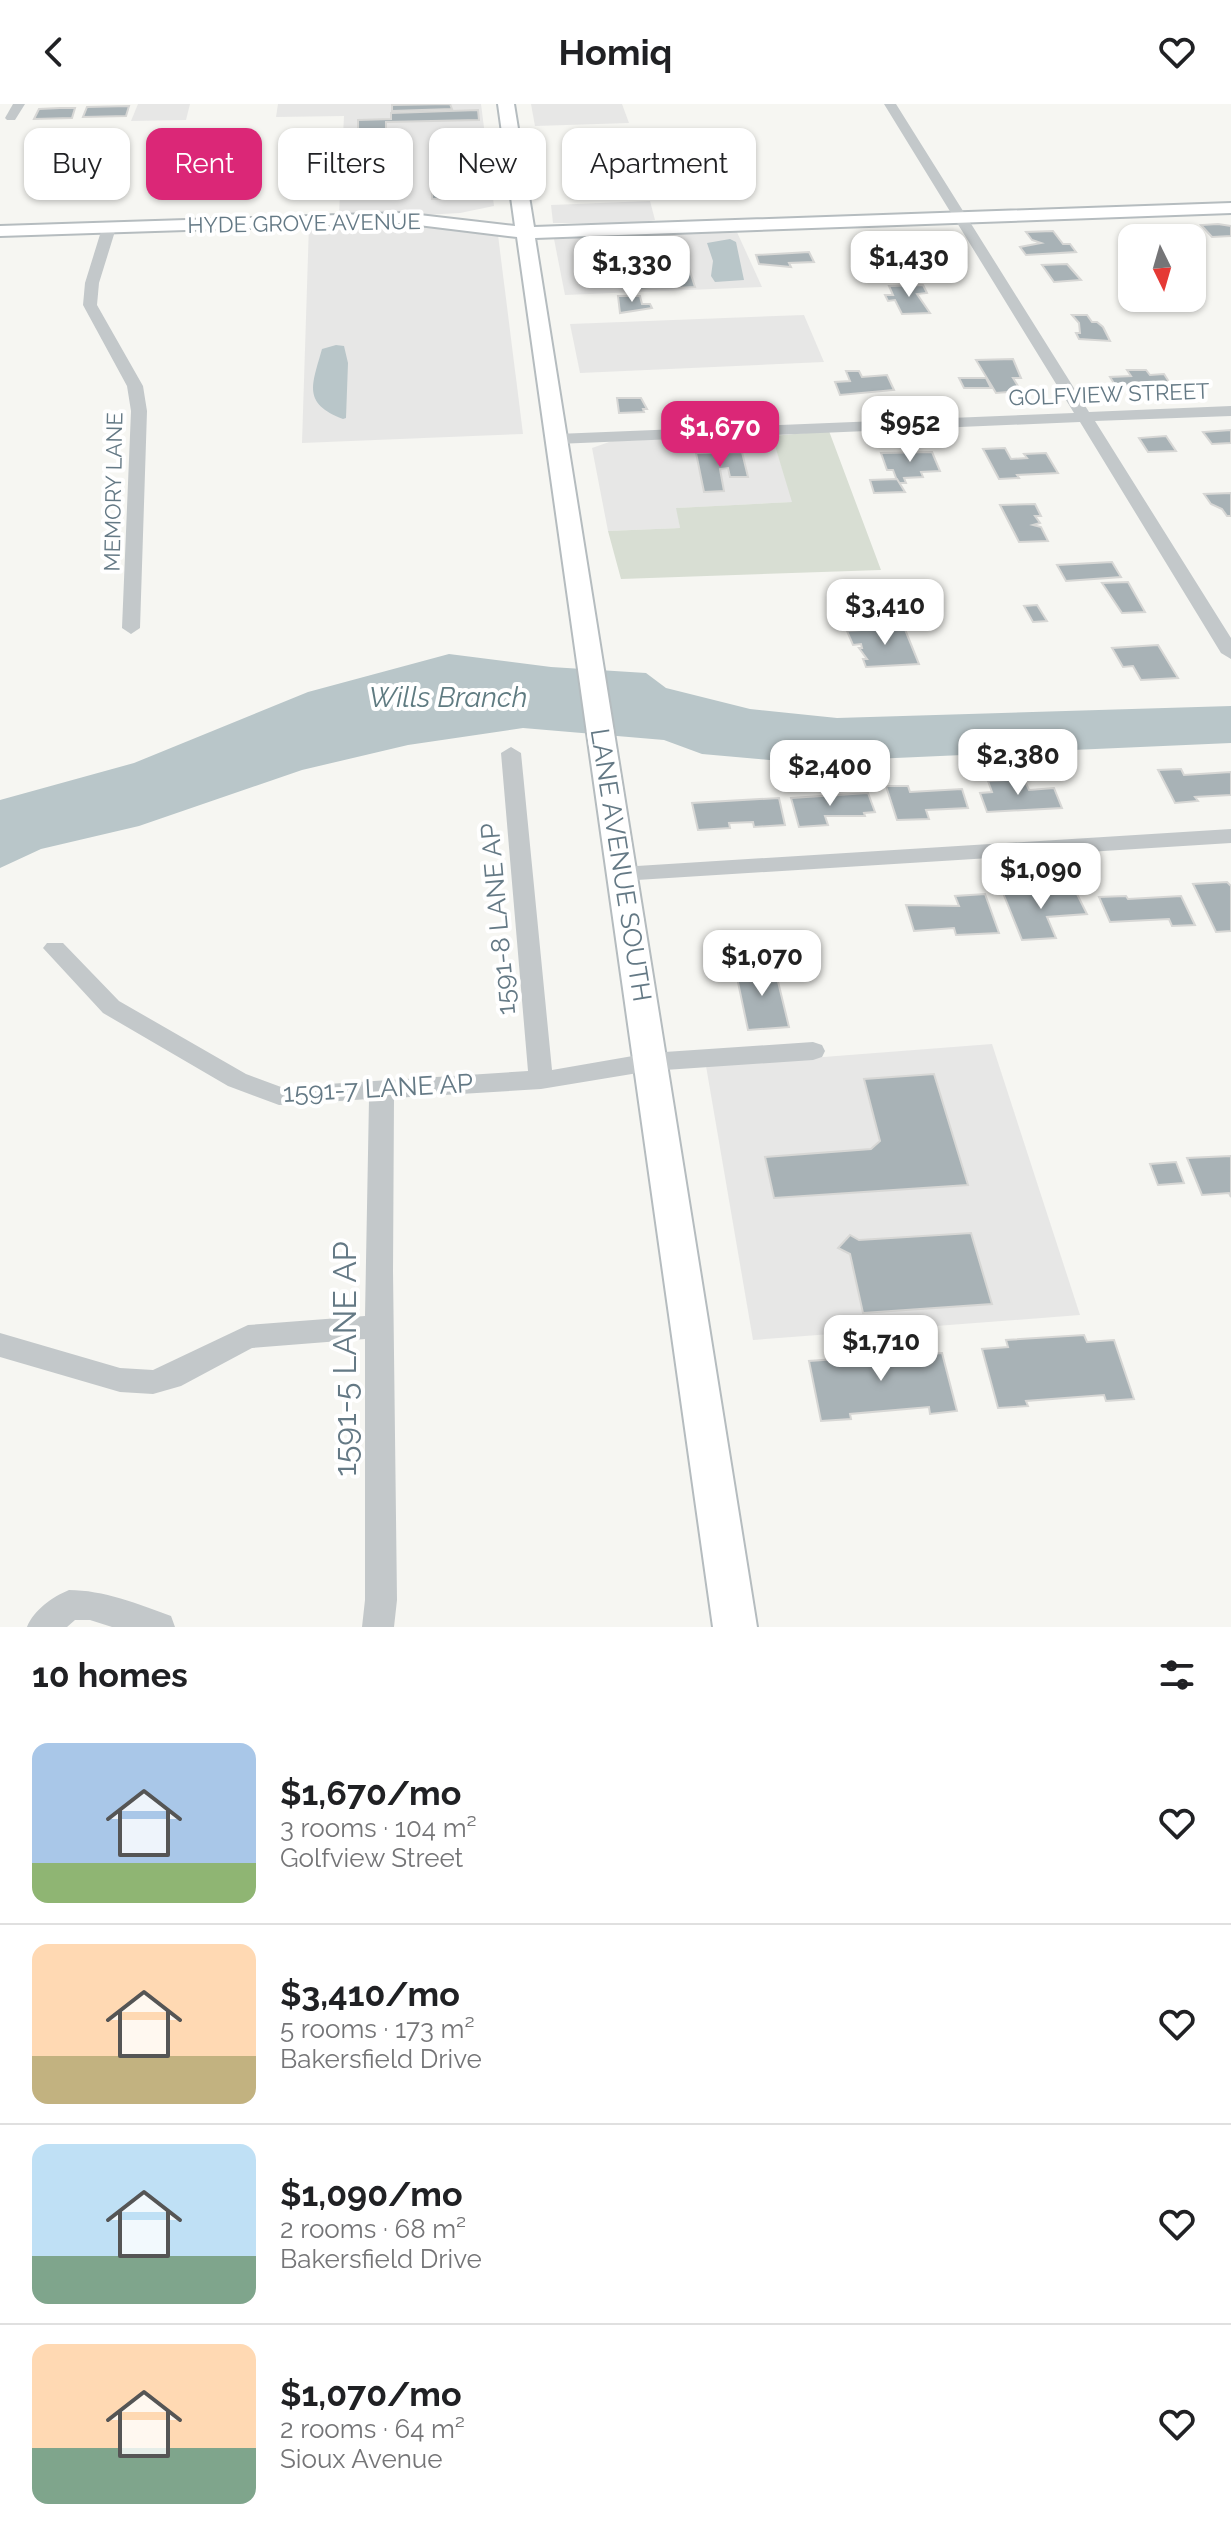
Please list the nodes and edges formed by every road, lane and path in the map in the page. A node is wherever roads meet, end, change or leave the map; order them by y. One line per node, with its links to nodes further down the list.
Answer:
1 (19, 104): 4 (street)
2 (506, 104): 5 (main road, LANE AVENUE SOUTH)
3 (890, 104): 9 (street)
4 (11, 118)
5 (510, 128)
6 (515, 200): 10 (main road)
7 (520, 200): 13 (main road, LANE AVENUE SOUTH)
8 (1231, 208): 9 (main road, HYDE GROVE AVENUE)
9 (960, 218): 13 (main road, HYDE GROVE AVENUE); 15 (street)
10 (423, 220): 11 (main road, HYDE GROVE AVENUE); 13 (main road, HYDE GROVE AVENUE)
11 (109, 228): 12 (main road, HYDE GROVE AVENUE); 17 (street, MEMORY LANE)
12 (0, 231)
13 (526, 233): 16 (main road, LANE AVENUE SOUTH)
14 (1231, 411): 15 (street, GOLFVIEW STREET)
15 (1082, 417): 16 (street, GOLFVIEW STREET); 18 (street)
16 (557, 439): 21 (main road, LANE AVENUE SOUTH)
17 (131, 628)
18 (1231, 653)
19 (511, 753): 25 (street, 1591-8 LANE AP)
20 (1231, 836): 21 (street)
21 (621, 874): 24 (main road, LANE AVENUE SOUTH)
22 (55, 948): 26 (street, 1591-7 LANE AP)
23 (813, 1051): 24 (street, 1591-7 LANE AP)
24 (650, 1062): 25 (street, 1591-7 LANE AP); 32 (main road, LANE AVENUE SOUTH)
25 (541, 1080): 26 (street, 1591-7 LANE AP)
26 (382, 1090): 27 (street, 1591-5 LANE AP)
27 (379, 1326): 28 (street); 31 (street, 1591-5 LANE AP)
28 (0, 1345)
29 (43, 1627): 30 (street)
30 (159, 1627)
31 (378, 1627)
32 (735, 1627)

